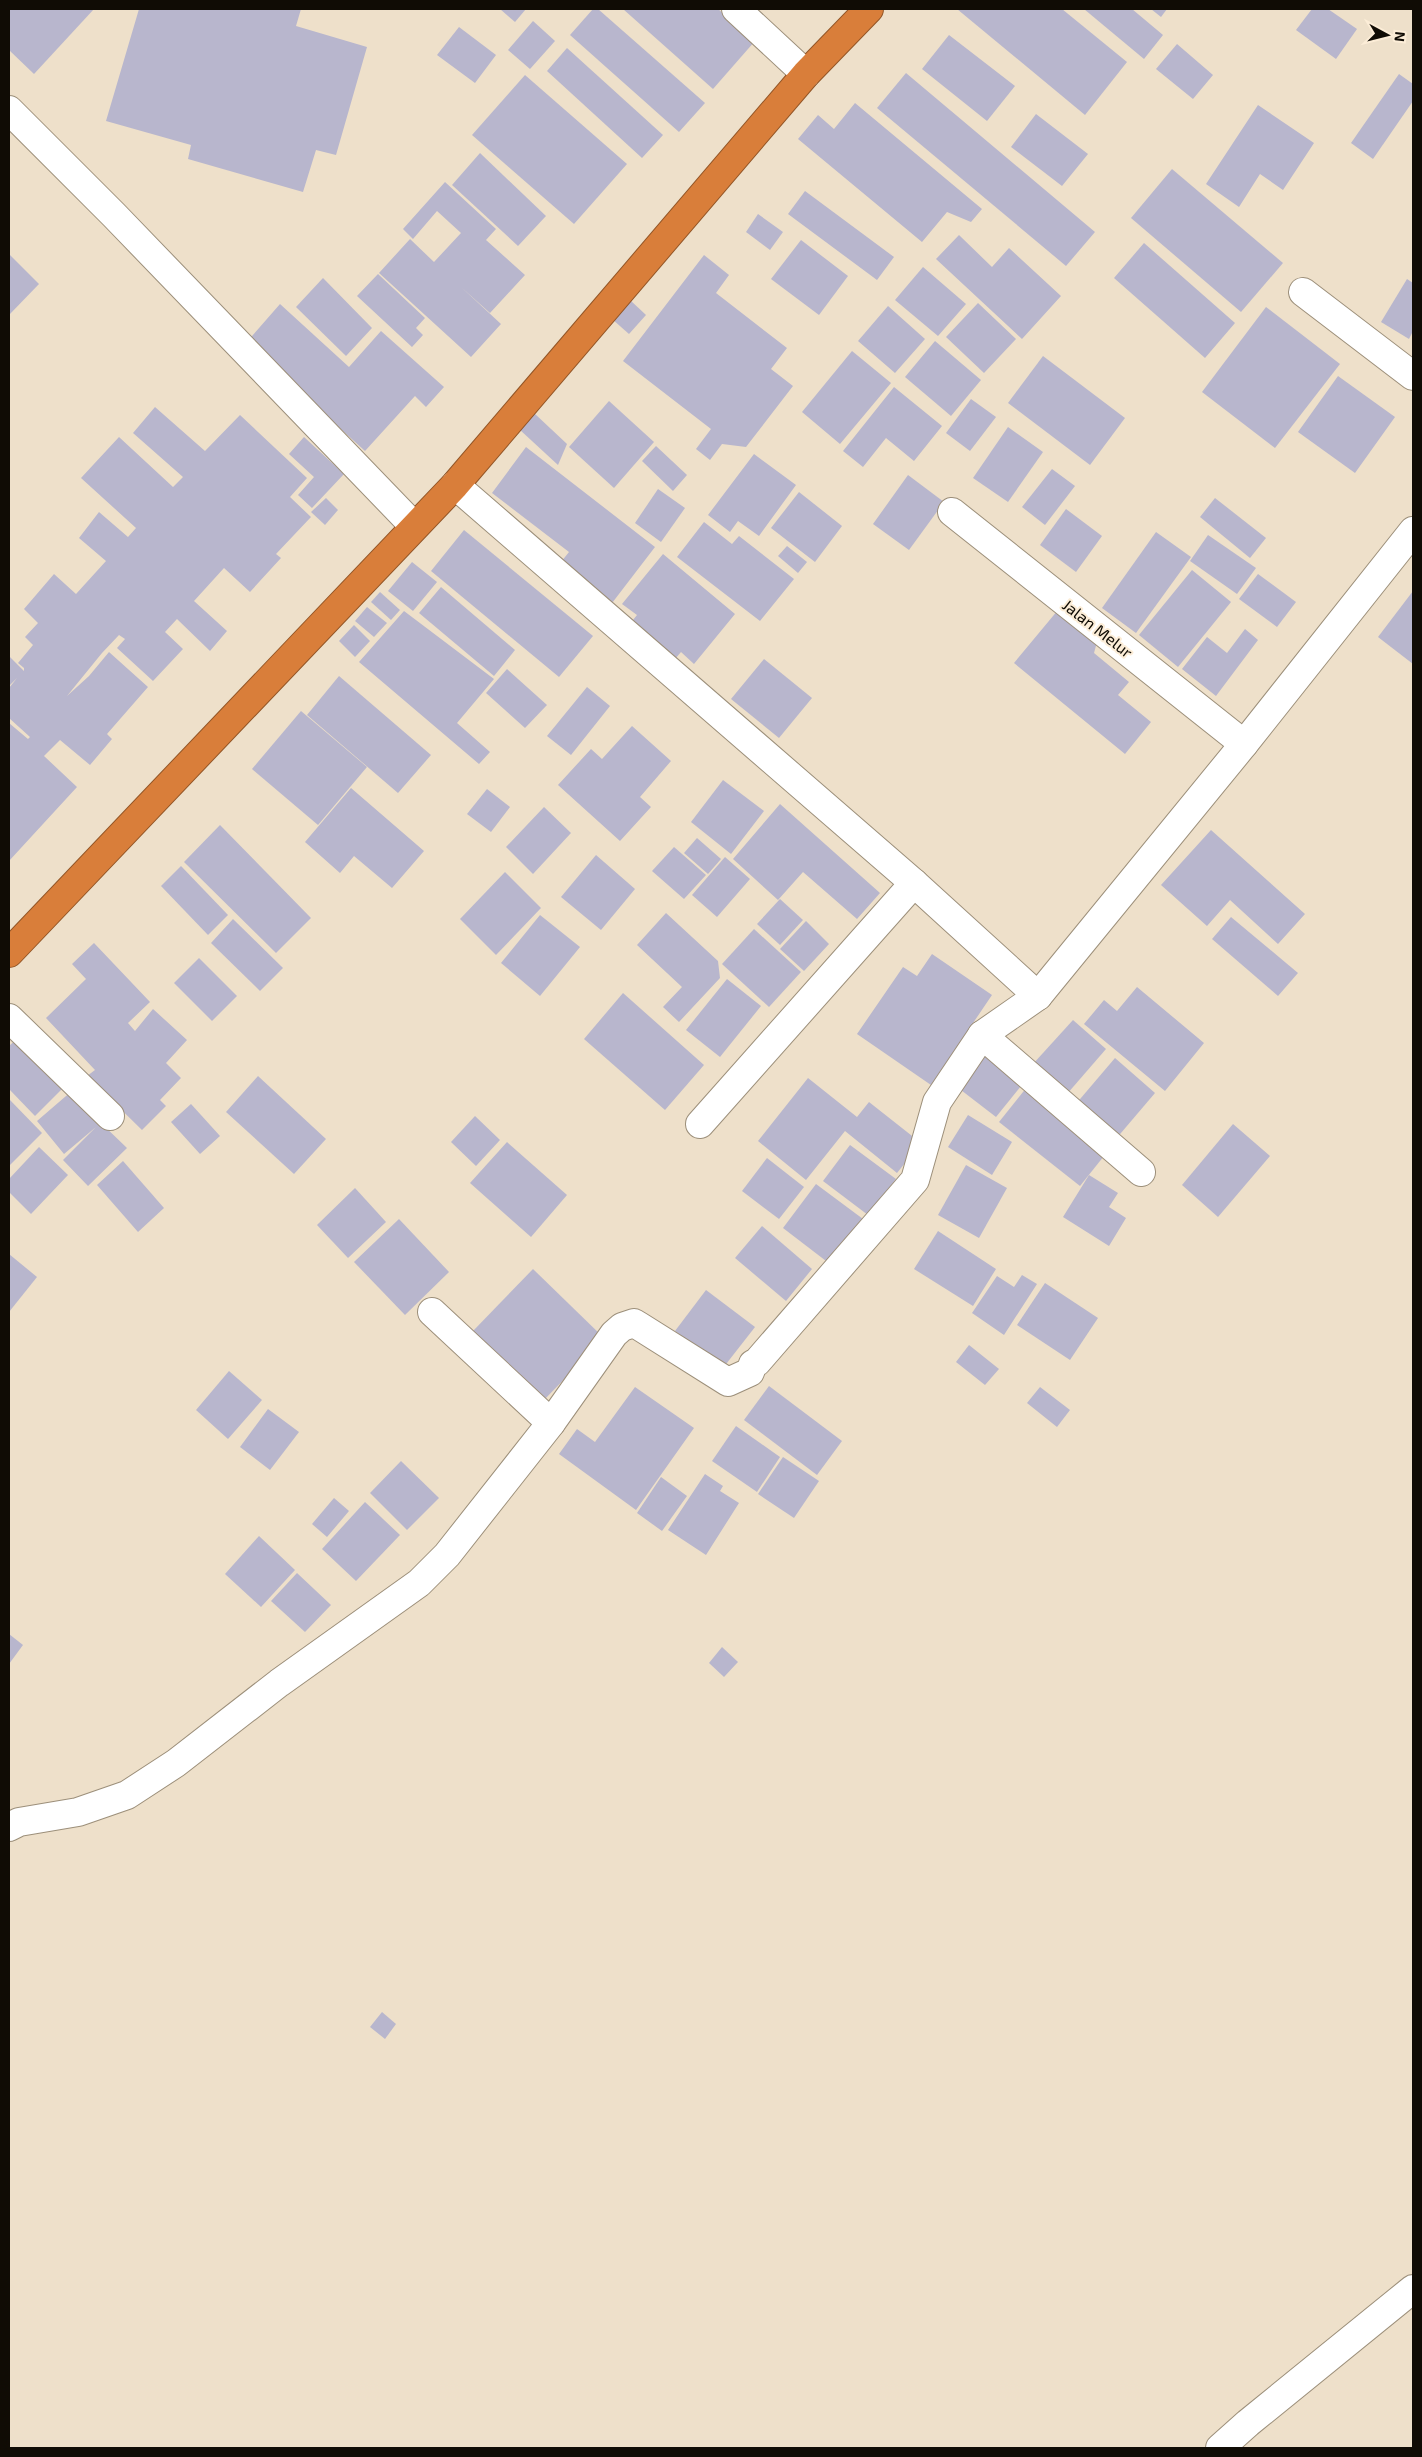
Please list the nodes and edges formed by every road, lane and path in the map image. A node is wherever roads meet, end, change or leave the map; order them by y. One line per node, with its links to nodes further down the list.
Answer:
1 (736, 9): 3 (street)
2 (869, 9): 3 (highway)
3 (806, 74): 7 (highway)
4 (9, 110): 9 (street)
5 (1303, 292): 6 (street)
6 (1413, 376)
7 (455, 485): 9 (highway); 12 (street)
8 (952, 512): 11 (street, Jalan Melur)
9 (414, 526): 13 (highway)
10 (1413, 531): 11 (street)
11 (1244, 744): 14 (street)
12 (914, 883): 14 (street); 18 (street)
13 (9, 953)
14 (1038, 996): 16 (street)
15 (9, 1018): 17 (street)
16 (982, 1035): 19 (street); 21 (street)
17 (110, 1116)
18 (700, 1124)
19 (1141, 1172)
20 (432, 1312): 21 (street)
21 (551, 1423): 22 (street)
22 (9, 1827)
23 (1413, 2289): 24 (street)
24 (1220, 2448)

